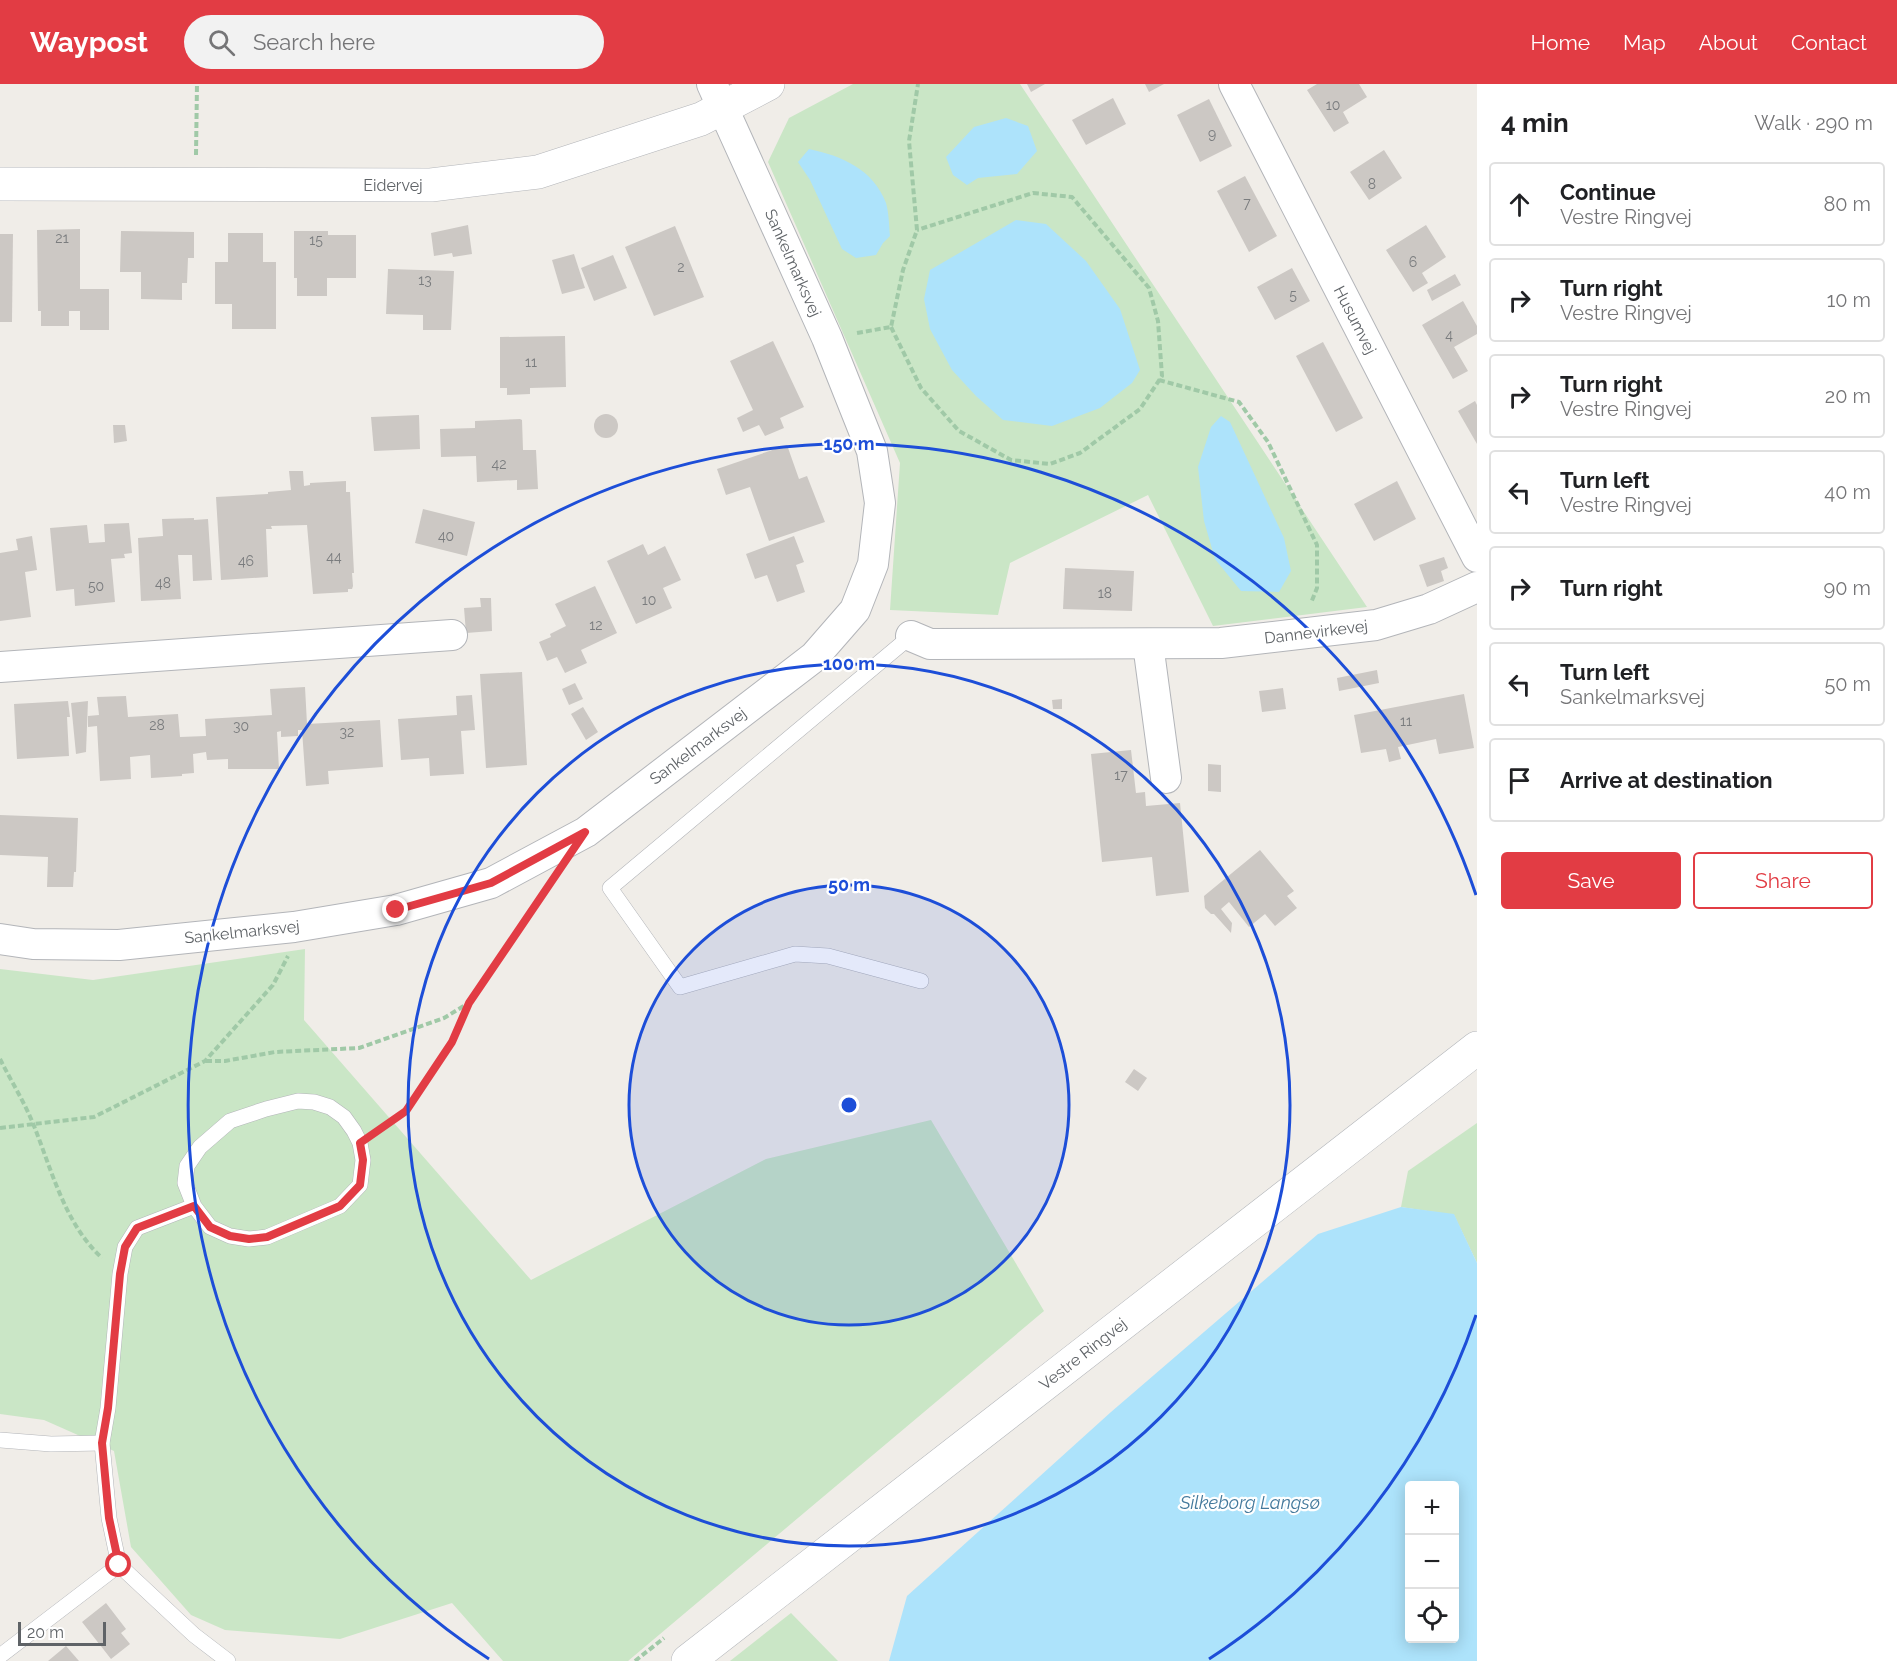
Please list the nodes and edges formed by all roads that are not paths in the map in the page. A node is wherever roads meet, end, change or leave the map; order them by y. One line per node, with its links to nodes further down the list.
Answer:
1 (768, 84): 3 (main road, Eidervej)
2 (1234, 84): 5 (street, Husumvej)
3 (717, 95): 4 (main road, Eidervej); 12 (street, Sankelmarksvej)
4 (0, 184)
5 (1477, 557)
6 (1477, 587): 9 (street, Dannevirkevej)
7 (452, 635): 10 (street)
8 (911, 636): 9 (street, Dannevirkevej); 13 (lane)
9 (1148, 644): 11 (street)
10 (0, 668)
11 (1166, 777)
12 (0, 939)
13 (921, 981)
14 (1477, 1048): 21 (main road, Vestre Ringvej)
15 (194, 1206): 15 (lane); 17 (lane)
16 (0, 1440): 17 (lane)
17 (102, 1443): 18 (lane)
18 (119, 1565): 19 (lane); 20 (lane)
19 (0, 1656)
20 (228, 1661)
21 (688, 1661)

